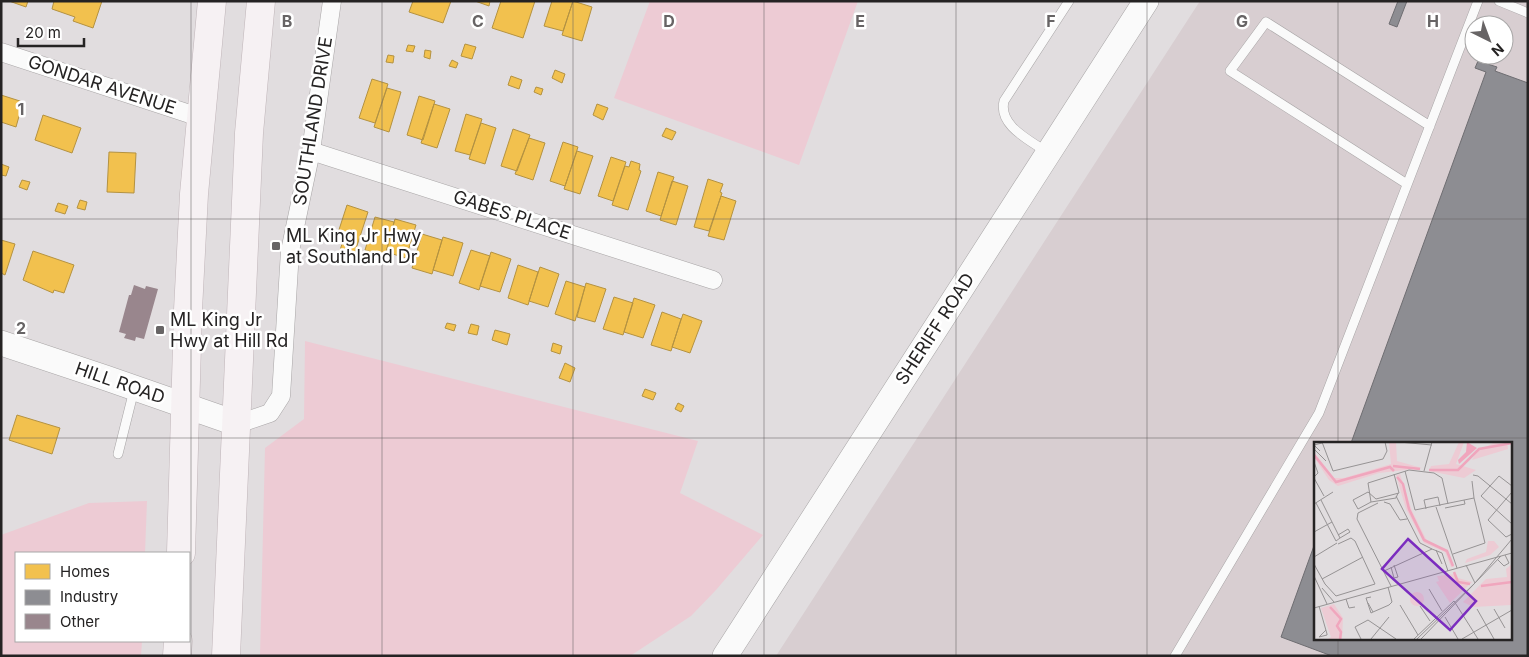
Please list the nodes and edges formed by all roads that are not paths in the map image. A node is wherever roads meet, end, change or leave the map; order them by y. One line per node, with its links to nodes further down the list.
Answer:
1 (212, 1): 10 (main road)
2 (261, 1): 19 (main road)
3 (332, 1): 12 (street, SOUTHLAND DRIVE)
4 (1069, 1): 13 (lane)
5 (1146, 1): 13 (main road, SHERIFF ROAD)
6 (1478, 1): 11 (lane)
7 (1499, 1): 8 (lane)
8 (1528, 13)
9 (1, 52): 10 (street, GONDAR AVENUE)
10 (202, 118): 18 (main road)
11 (1430, 126): 14 (lane); 14 (lane)
12 (311, 150): 15 (street, GABES PLACE); 19 (street, SOUTHLAND DRIVE)
13 (1048, 153): 25 (main road, SHERIFF ROAD)
14 (1407, 184): 26 (lane)
15 (713, 280)
16 (1, 343): 17 (main road, HILL ROAD)
17 (135, 388): 18 (main road, HILL ROAD); 20 (lane)
18 (186, 406): 19 (main road, HILL ROAD); 21 (main road)
19 (238, 424): 24 (main road)
20 (118, 454)
21 (181, 552)
22 (178, 642): 23 (main road)
23 (178, 656)
24 (226, 656)
25 (725, 656)
26 (1175, 656)

